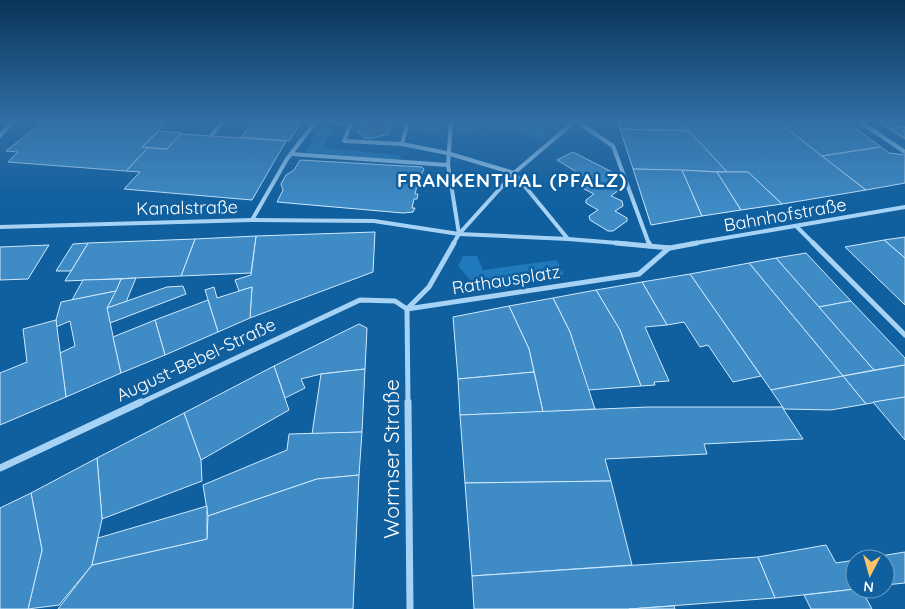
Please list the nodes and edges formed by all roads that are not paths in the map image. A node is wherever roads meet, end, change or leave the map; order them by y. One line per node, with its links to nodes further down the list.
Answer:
1 (295, 149): 7 (street)
2 (429, 149): 6 (street)
3 (447, 149): 6 (street)
4 (542, 149): 9 (street, Rathausplatz)
5 (614, 149): 17 (street, Rathausplatz)
6 (447, 153): 8 (street); 9 (street)
7 (291, 154): 8 (street); 11 (street)
8 (448, 165): 15 (street)
9 (514, 173): 15 (street, Rathausplatz); 16 (street, Rathausplatz)
10 (905, 207): 14 (street, Bahnhofstraße)
11 (252, 220): 12 (street, Kanalstraße); 13 (street, Kanalstraße)
12 (374, 221): 15 (street, Rathausplatz)
13 (0, 227)
14 (797, 227): 18 (street, Bahnhofstraße); 20 (street)
15 (459, 234): 16 (street, Rathausplatz); 19 (street, Rathausplatz)
16 (568, 239): 17 (street, Rathausplatz)
17 (650, 246): 18 (street, Rathausplatz)
18 (670, 248): 19 (street, Rathausplatz)
19 (407, 309): 21 (street, August-Bebel-Straße); 22 (street, Wormser Straße)
20 (905, 335)
21 (0, 468)
22 (410, 609)

